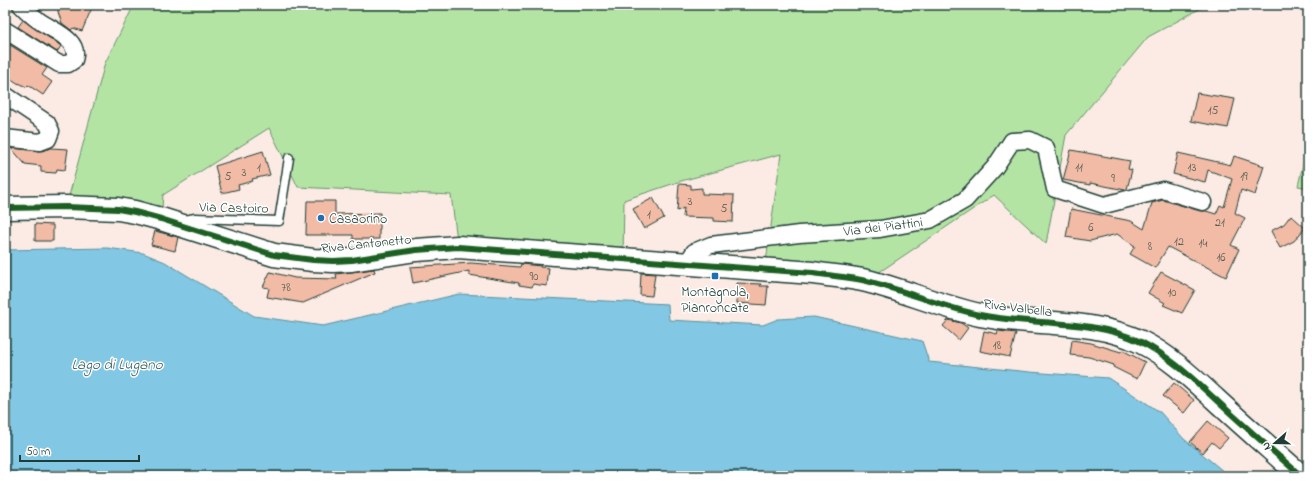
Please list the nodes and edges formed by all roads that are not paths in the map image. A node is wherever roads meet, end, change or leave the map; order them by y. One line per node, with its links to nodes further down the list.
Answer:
1 (21, 5): 2 (street)
2 (5, 30)
3 (5, 95): 4 (street)
4 (5, 138)
5 (289, 158): 8 (lane, Via Castoiro)
6 (1203, 202): 9 (street, Via dei Piattini)
7 (5, 208): 8 (main road, Riva Cantonetto)
8 (172, 222): 9 (main road, Riva Cantonetto)
9 (687, 263): 10 (main road, Riva Valbella)
10 (1301, 476)

